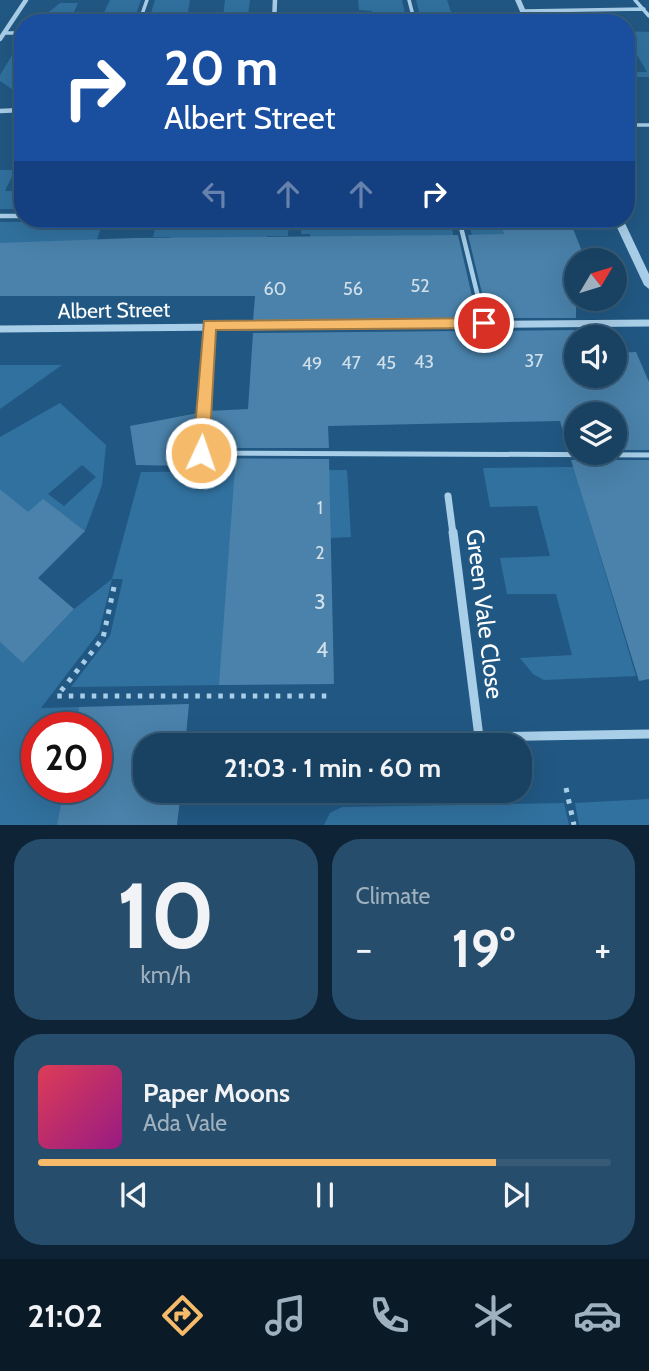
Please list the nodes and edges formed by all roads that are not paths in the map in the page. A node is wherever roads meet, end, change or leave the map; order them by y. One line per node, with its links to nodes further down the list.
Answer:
1 (518, 0): 4 (street)
2 (635, 0): 3 (lane)
3 (644, 9): 4 (lane); 6 (lane)
4 (523, 11): 5 (street)
5 (524, 14)
6 (649, 16)
7 (14, 18): 8 (street)
8 (4, 33): 9 (lane); 10 (street)
9 (14, 33)
10 (0, 39)
11 (461, 228): 14 (lane)
12 (622, 228): 13 (street)
13 (649, 285)
14 (484, 323): 15 (street, Albert Street); 16 (street, Albert Street)
15 (649, 323)
16 (209, 325): 17 (street, Albert Street); 18 (lane)
17 (0, 329)
18 (649, 455)
19 (448, 496): 20 (street, Green Vale Close)
20 (478, 733)
21 (649, 734): 22 (street)
22 (532, 736)

